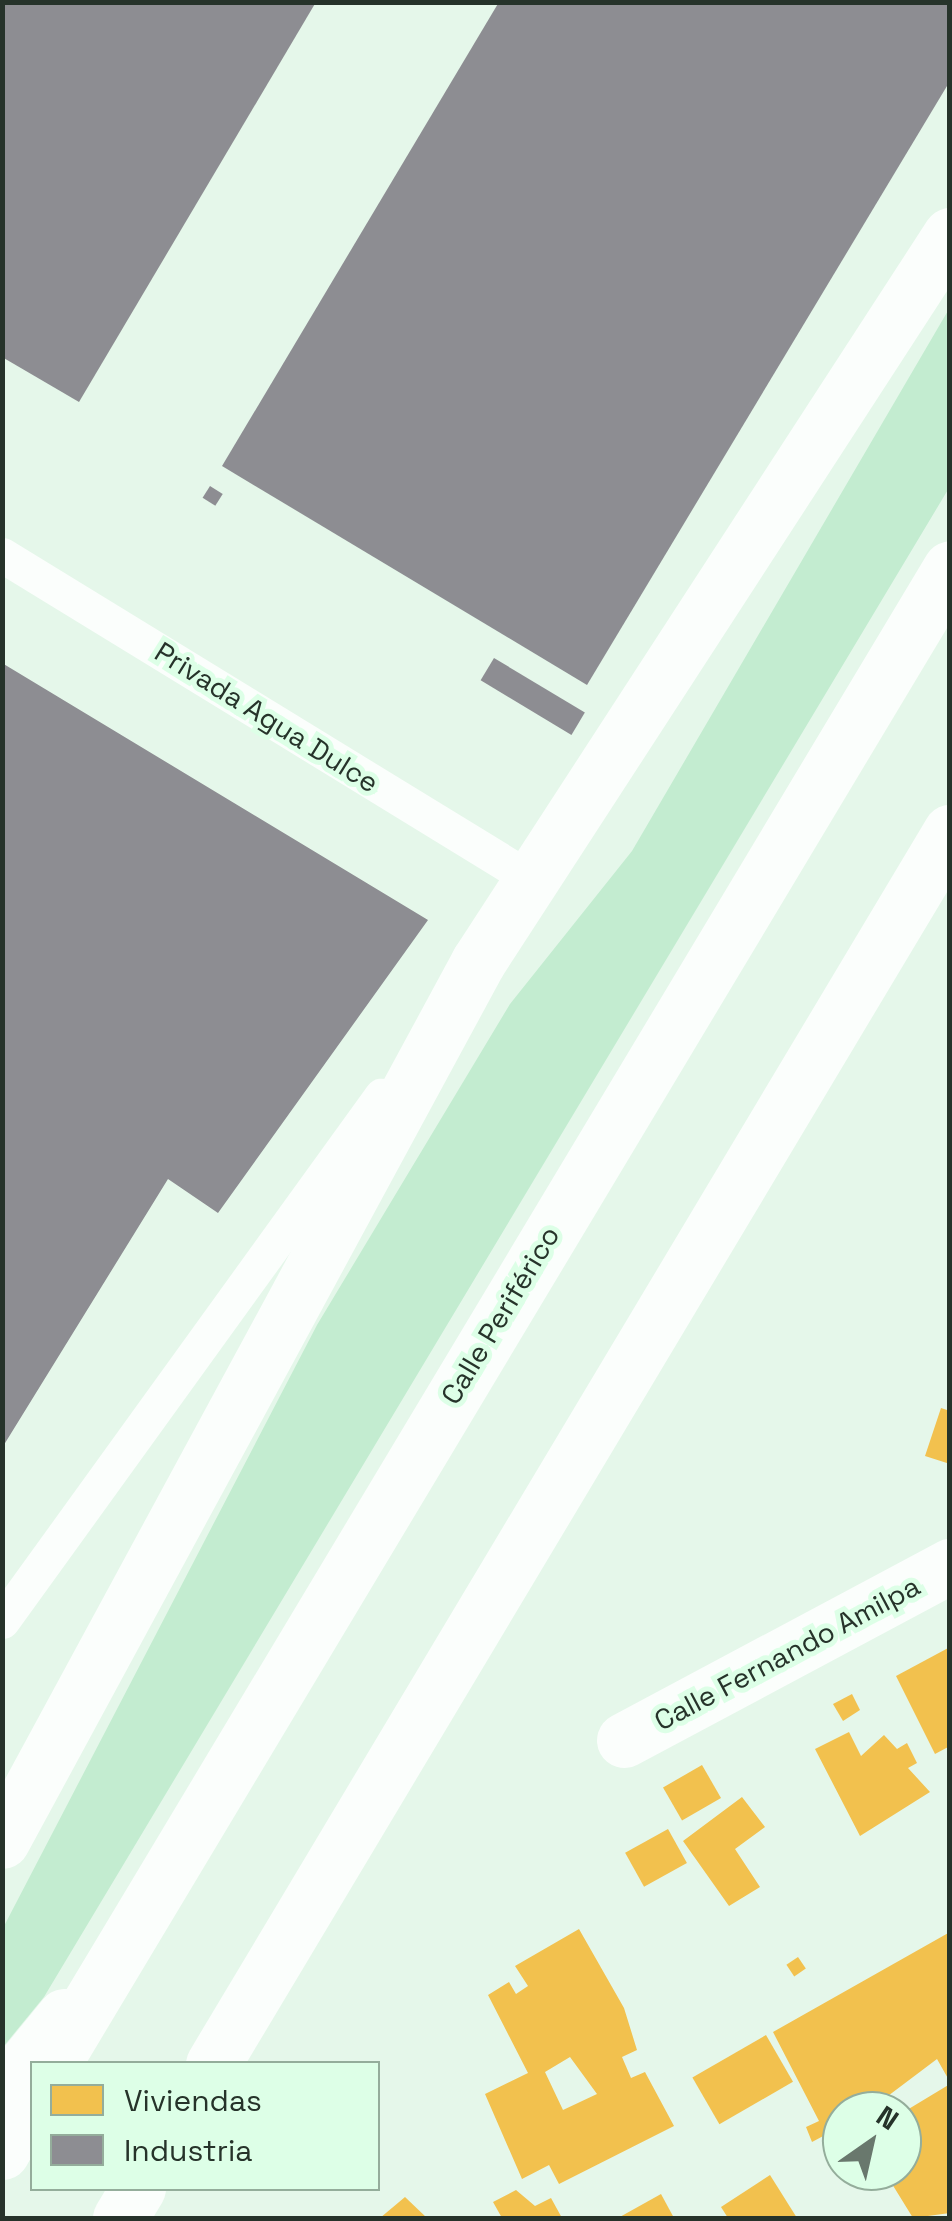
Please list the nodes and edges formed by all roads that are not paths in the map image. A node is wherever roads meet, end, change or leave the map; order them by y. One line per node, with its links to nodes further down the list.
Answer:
1 (950, 235): 5 (main road)
2 (2, 555): 5 (lane, Privada Agua Dulce)
3 (950, 568): 11 (main road, Calle Periférico)
4 (950, 832): 13 (main road)
5 (531, 879): 6 (main road)
6 (478, 962): 8 (lane); 10 (main road)
7 (950, 1566): 9 (main road, Calle Fernando Amilpa)
8 (2, 1621)
9 (624, 1740)
10 (2, 1841)
11 (119, 1947): 12 (main road, Calle Periférico); 14 (main road)
12 (55, 2061)
13 (215, 2061)
14 (2, 2092)
15 (30, 2103): 16 (main road)
16 (2, 2152)
17 (136, 2191): 18 (main road)
18 (120, 2218)

